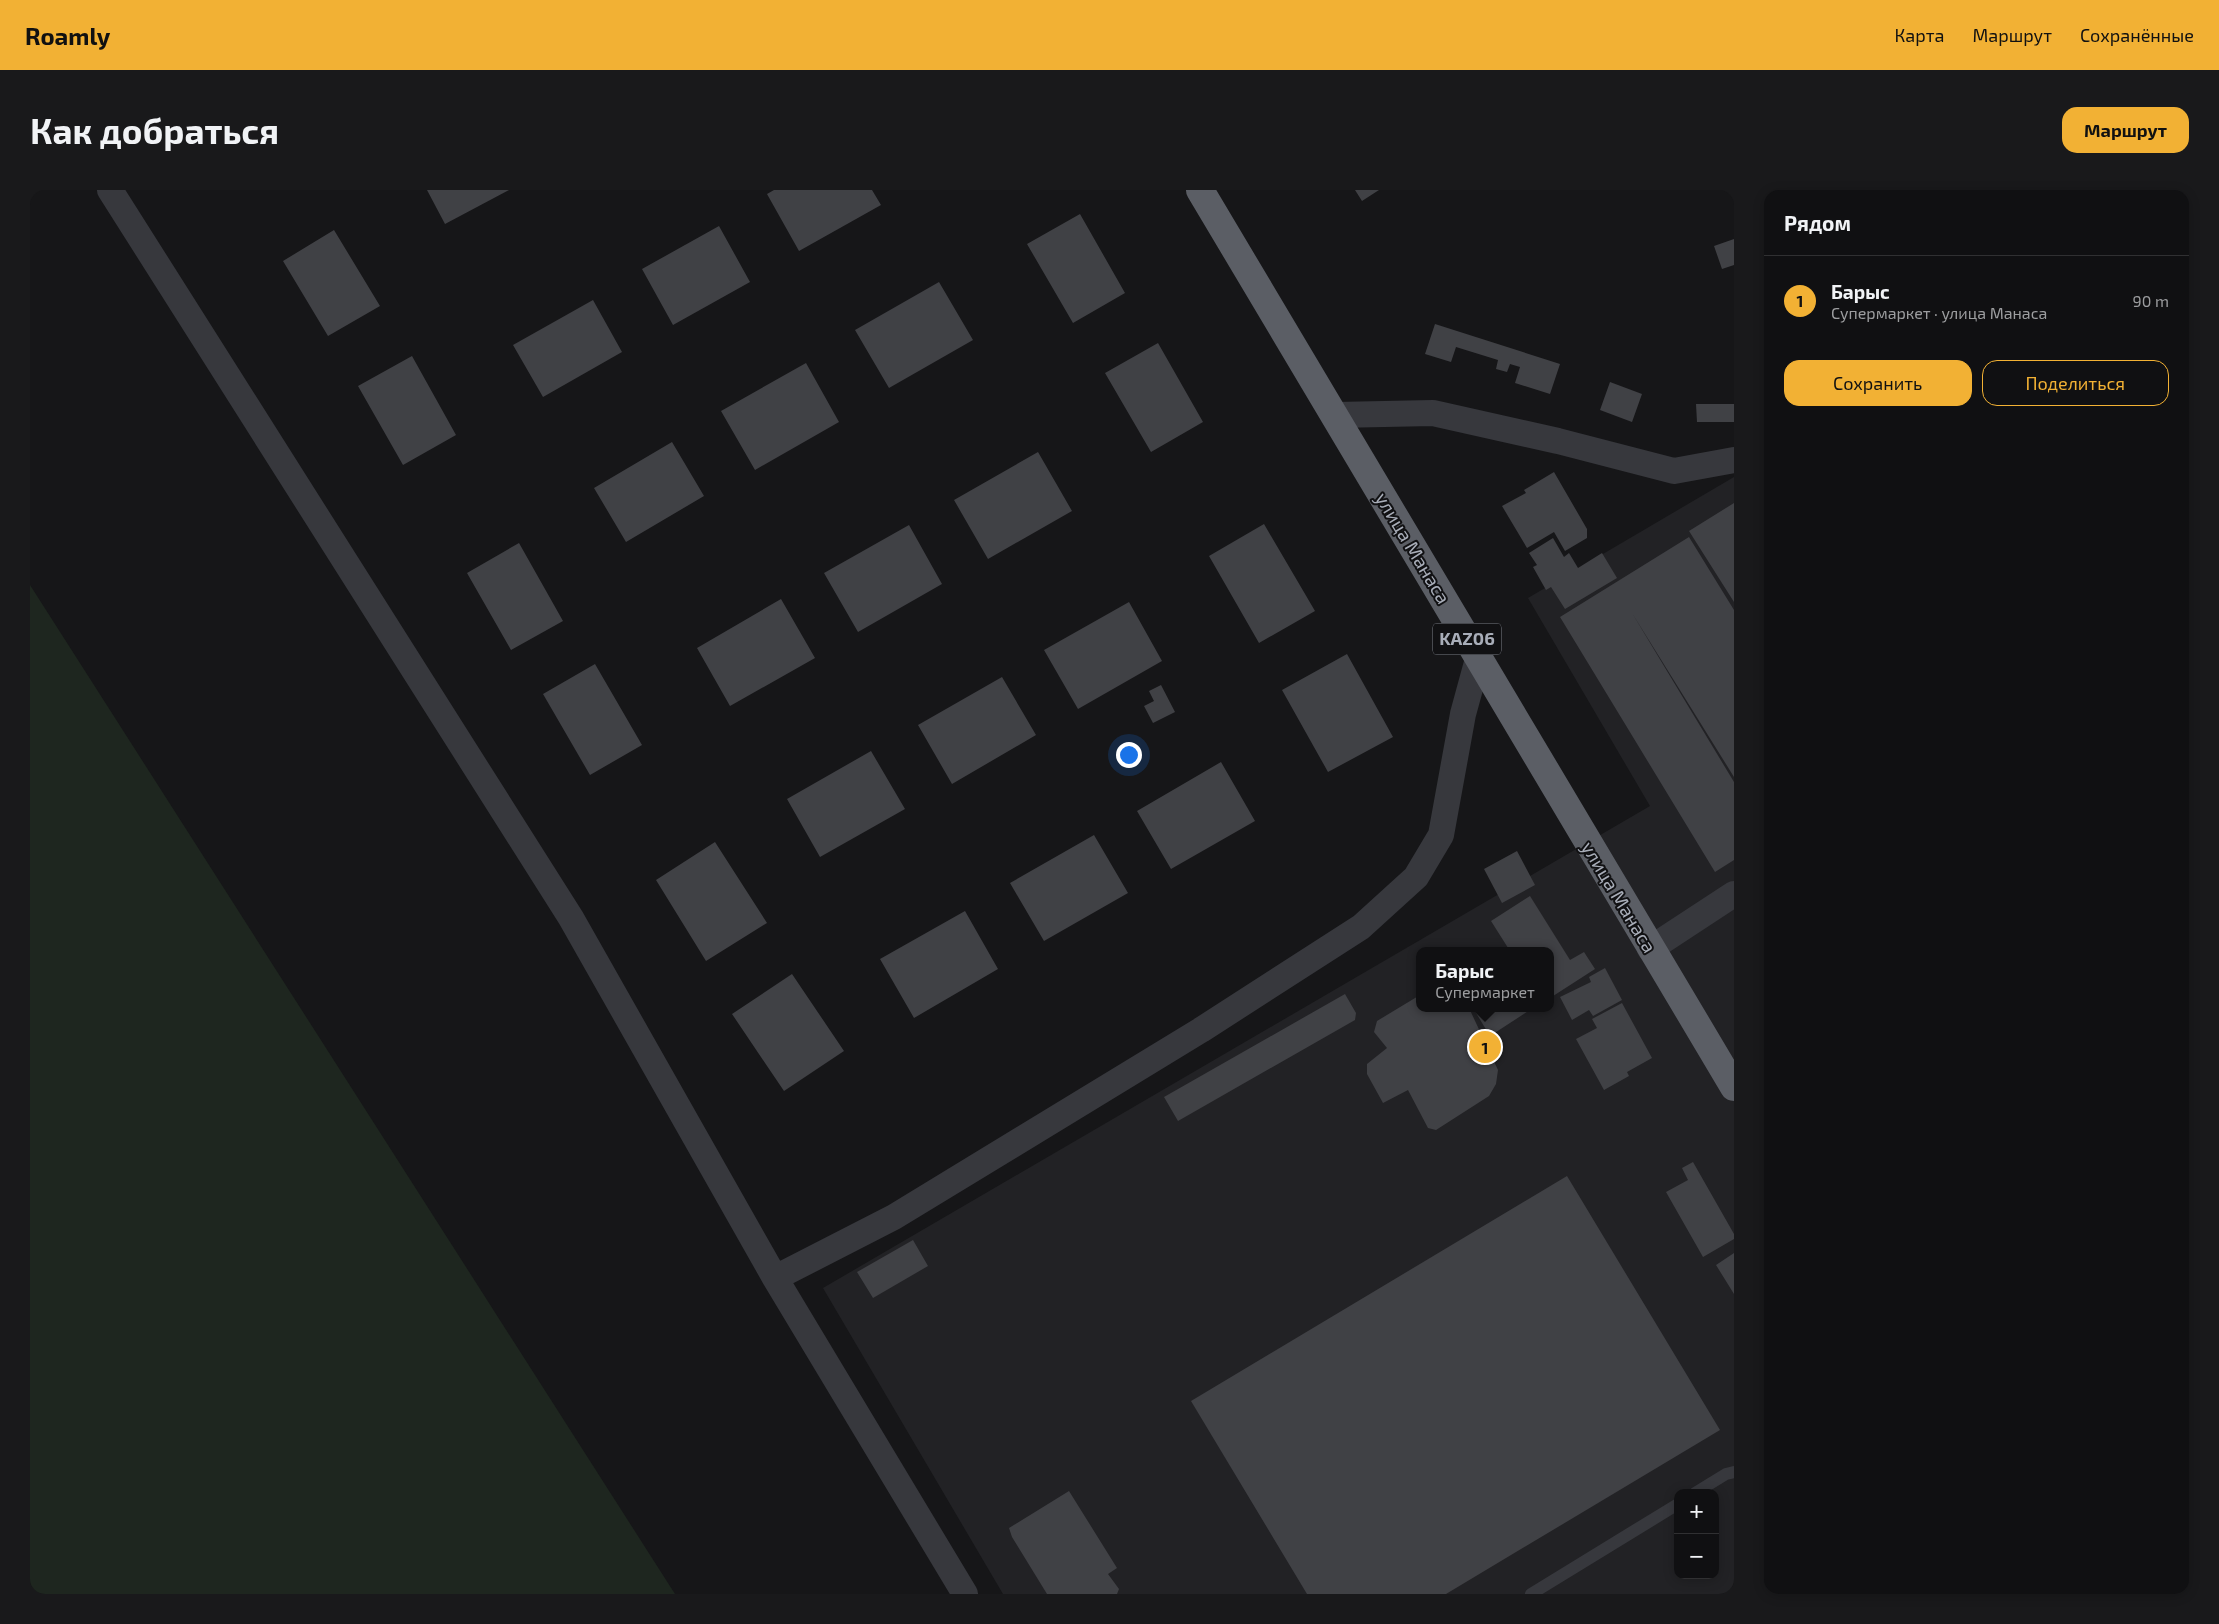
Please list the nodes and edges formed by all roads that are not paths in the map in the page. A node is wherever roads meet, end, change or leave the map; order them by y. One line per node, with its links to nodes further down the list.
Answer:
1 (110, 190): 9 (street)
2 (1200, 190): 3 (highway, улица Манаса / KAZ06)
3 (1335, 415): 4 (street); 5 (highway, улица Манаса / KAZ06)
4 (1734, 460)
5 (1478, 659): 7 (highway, улица Манаса / KAZ06); 9 (street)
6 (1734, 894): 7 (street)
7 (1650, 949): 8 (highway, улица Манаса / KAZ06)
8 (1734, 1087)
9 (775, 1278): 13 (street)
10 (1734, 1472): 11 (lane)
11 (1702, 1489)
12 (1674, 1506): 14 (lane)
13 (965, 1594)
14 (1531, 1594)

